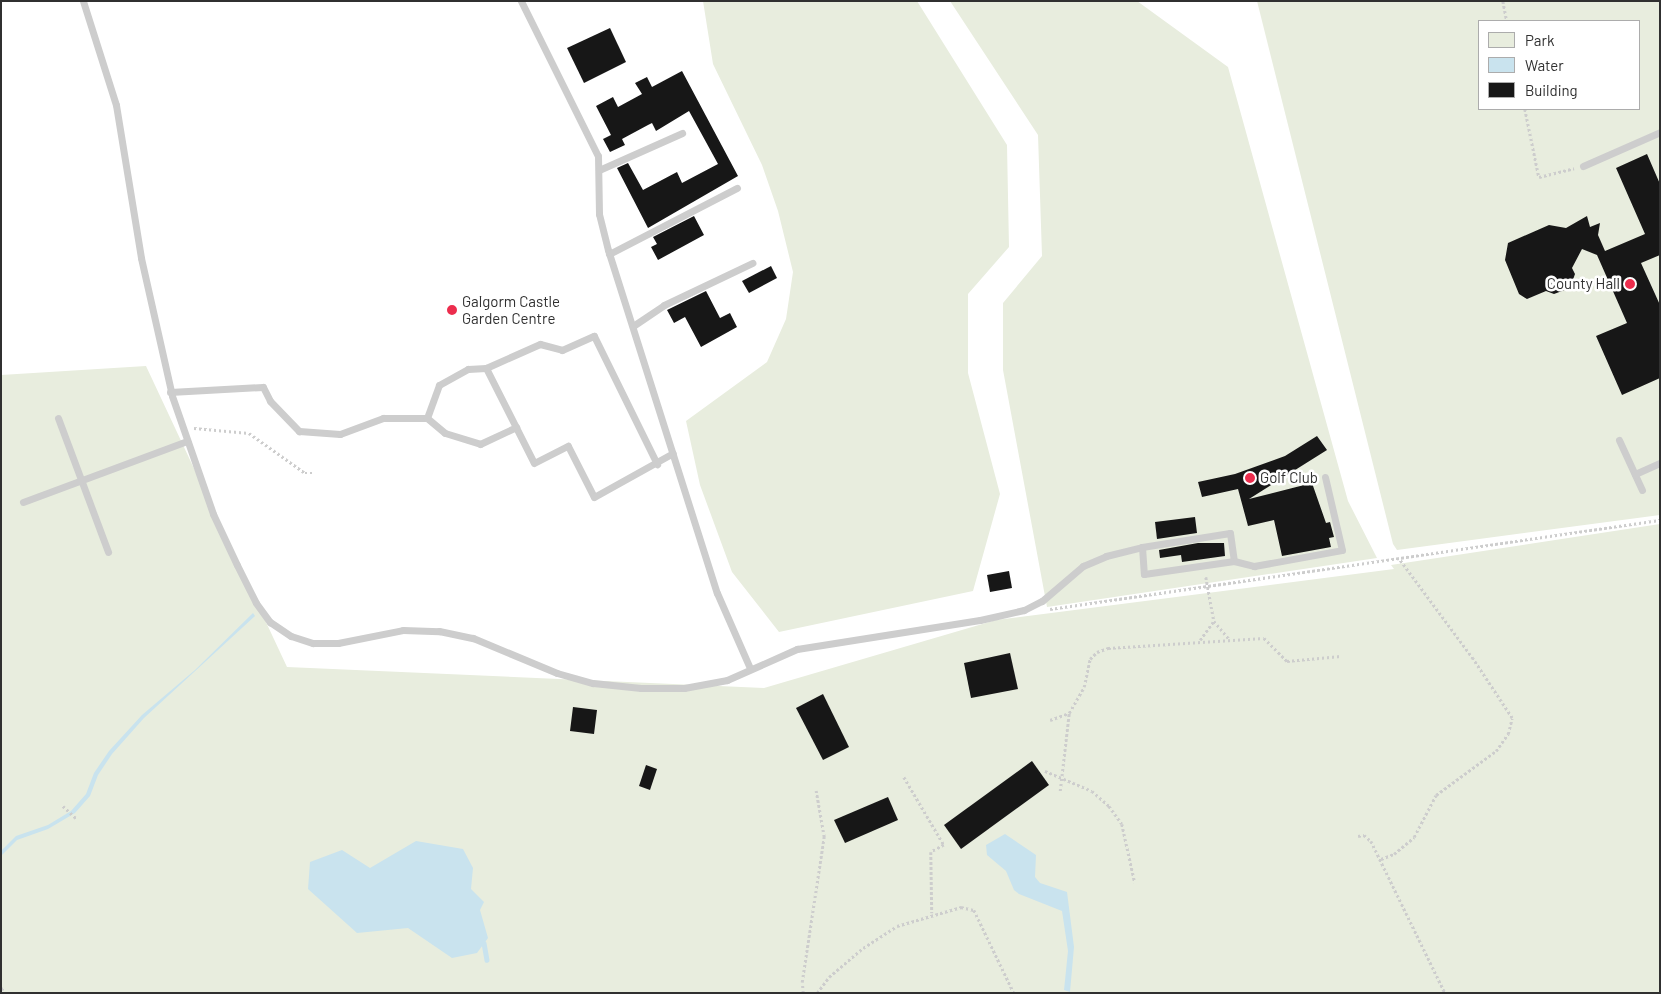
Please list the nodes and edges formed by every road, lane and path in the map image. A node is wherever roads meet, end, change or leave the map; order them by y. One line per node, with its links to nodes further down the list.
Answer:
1 (83, 1): 15 (lane)
2 (521, 1): 9 (lane)
3 (1503, 1): 4 (path)
4 (1508, 20)
5 (1525, 110): 8 (path)
6 (1660, 132): 8 (lane)
7 (682, 133): 9 (lane)
8 (1583, 166)
9 (599, 170): 11 (lane)
10 (737, 188): 11 (lane)
11 (609, 254): 13 (lane)
12 (752, 263): 13 (lane)
13 (632, 326): 22 (lane)
14 (486, 368): 17 (lane); 19 (lane); 24 (lane)
15 (170, 392): 17 (lane); 18 (lane)
16 (58, 418): 28 (lane)
17 (427, 418): 19 (lane)
18 (183, 428): 21 (lane); 25 (path)
19 (516, 428): 24 (lane)
20 (1619, 440): 26 (lane)
21 (187, 441): 28 (lane); 43 (lane)
22 (673, 453): 24 (lane); 43 (lane)
23 (1660, 463): 26 (lane)
24 (657, 464)
25 (315, 474)
26 (1635, 474): 29 (lane)
27 (1325, 476): 35 (lane)
28 (81, 481): 30 (lane); 33 (lane)
29 (1642, 490)
30 (23, 502)
31 (1660, 520): 34 (path)
32 (1142, 547): 35 (lane); 36 (lane); 38 (lane)
33 (108, 552)
34 (1399, 559): 37 (path); 54 (path)
35 (1234, 561): 36 (lane)
36 (1204, 565): 37 (path)
37 (1207, 586): 38 (path); 39 (path)
38 (1024, 610): 43 (lane)
39 (1214, 621): 40 (path); 41 (path)
40 (1229, 639): 41 (path); 42 (path)
41 (1199, 640): 44 (path)
42 (1341, 656)
43 (750, 668)
44 (1069, 713): 45 (path); 47 (path)
45 (1050, 720)
46 (1045, 771): 47 (path)
47 (1064, 776): 49 (path); 55 (path)
48 (904, 777): 56 (path)
49 (1060, 790)
50 (816, 791): 57 (path)
51 (63, 806): 52 (path)
52 (75, 816)
53 (1358, 836): 54 (path)
54 (1381, 860): 60 (path)
55 (1135, 884)
56 (932, 913): 58 (path); 59 (path)
57 (803, 993)
58 (817, 993)
59 (1014, 993)
60 (1445, 993)

